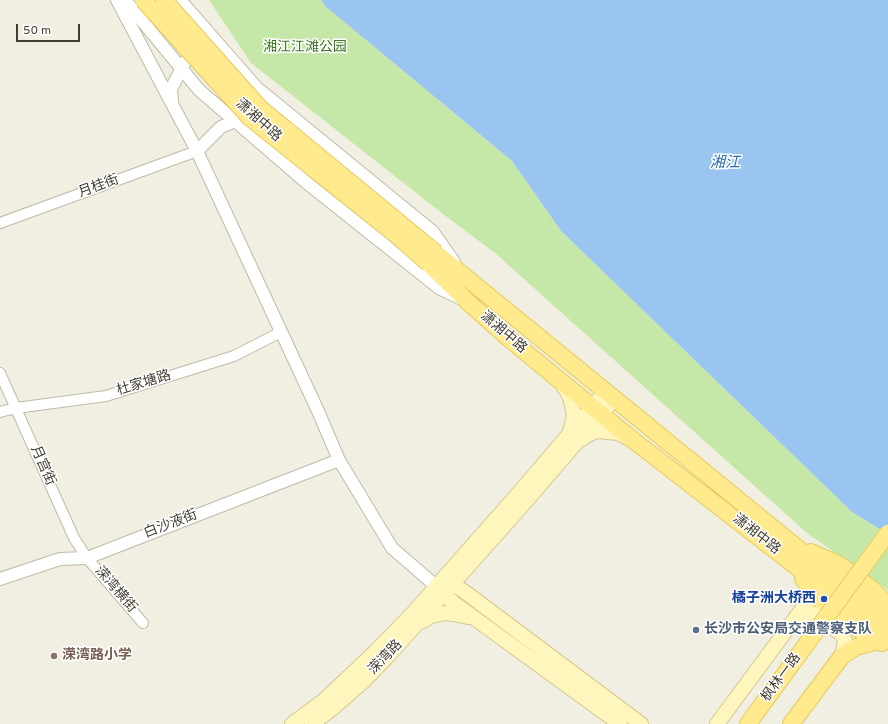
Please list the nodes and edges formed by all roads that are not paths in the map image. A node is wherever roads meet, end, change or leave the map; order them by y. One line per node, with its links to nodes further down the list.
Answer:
1 (116, 0): 9 (street)
2 (125, 0): 7 (street)
3 (144, 0): 13 (main road, 潇湘中路, bridge)
4 (164, 0): 13 (main road, 潇湘中路, bridge)
5 (180, 0): 6 (street)
6 (214, 39): 7 (street); 8 (street)
7 (182, 68): 9 (street); 10 (street)
8 (257, 88): 10 (street); 14 (street)
9 (172, 103): 11 (street)
10 (235, 121): 11 (street); 15 (street)
11 (198, 151): 12 (street, 月桂街); 16 (street)
12 (0, 223)
13 (432, 258): 14 (main road, 潇湘中路); 15 (main road, 潇湘中路)
14 (462, 275): 19 (main road, 潇湘中路)
15 (468, 302): 18 (main road, 潇湘中路)
16 (282, 332): 20 (street, 杜家塘路); 25 (street)
17 (0, 373): 20 (street, 月宫街)
18 (558, 379): 21 (main road, 潇湘中路); 24 (main road)
19 (610, 395): 21 (main road); 28 (main road, 潇湘中路)
20 (16, 408): 22 (street, 杜家塘路); 29 (street, 月宫街)
21 (597, 411): 23 (main road, 潇湘中路); 24 (main road)
22 (0, 412)
23 (633, 440): 24 (main road); 28 (main road, 潇湘中路)
24 (569, 443): 30 (main road); 32 (main road)
25 (339, 460): 29 (street, 白沙液街); 32 (street)
26 (888, 533): 41 (main road, bridge)
27 (888, 548): 41 (main road)
28 (792, 553): 33 (main road); 35 (main road); 37 (main road, 潇湘中路); 42 (main road, 潇湘中路)
29 (87, 558): 31 (street, 白沙液街); 39 (street, 溁湾横街)
30 (473, 561): 32 (main road); 34 (main road)
31 (0, 579)
32 (444, 586): 34 (main road); 38 (main road); 40 (main road, 溁湾路); 44 (main road)
33 (814, 593): 36 (main road); 42 (main road)
34 (478, 602): 47 (main road)
35 (888, 608)
36 (796, 617): 43 (main road); 48 (main road)
37 (888, 620)
38 (478, 621): 40 (main road); 46 (main road)
39 (142, 623)
40 (412, 630): 45 (main road, 溁湾路)
41 (820, 634): 49 (main road, 枫林一路); 50 (main road, 枫林一路)
42 (885, 642): 43 (main road)
43 (842, 656): 51 (main road)
44 (292, 724)
45 (312, 724)
46 (620, 724)
47 (640, 724)
48 (717, 724)
49 (748, 724)
50 (760, 724)
51 (791, 724)

